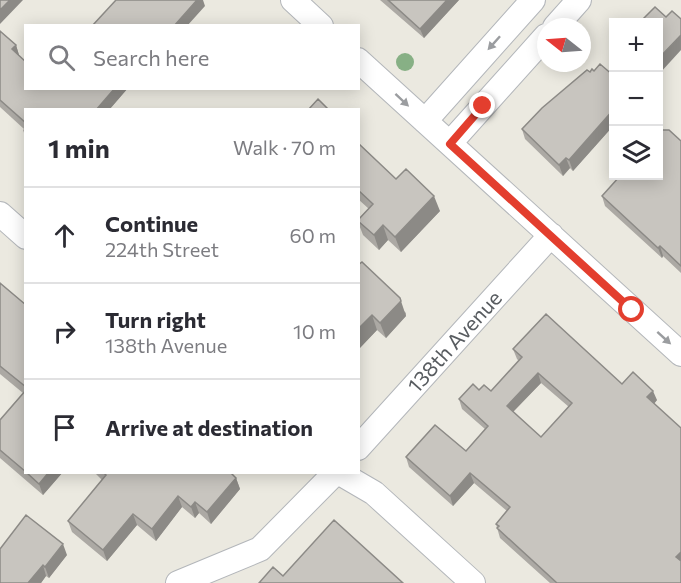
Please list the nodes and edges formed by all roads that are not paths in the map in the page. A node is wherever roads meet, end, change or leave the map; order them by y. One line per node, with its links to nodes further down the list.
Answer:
1 (293, 0): 5 (street)
2 (533, 0): 8 (street, one-way to 8)
3 (579, 0): 4 (street)
4 (563, 18)
5 (319, 24)
6 (537, 46): 9 (street)
7 (360, 62): 8 (street, one-way to 8)
8 (424, 121): 9 (street)
9 (450, 144): 12 (street)
10 (1, 217): 11 (street)
11 (24, 235)
12 (551, 235): 13 (street, one-way to 13); 14 (street, 138th Avenue)
13 (681, 354)
14 (360, 446)
15 (335, 474): 17 (street)
16 (341, 474): 18 (street)
17 (178, 583)
18 (473, 583)

